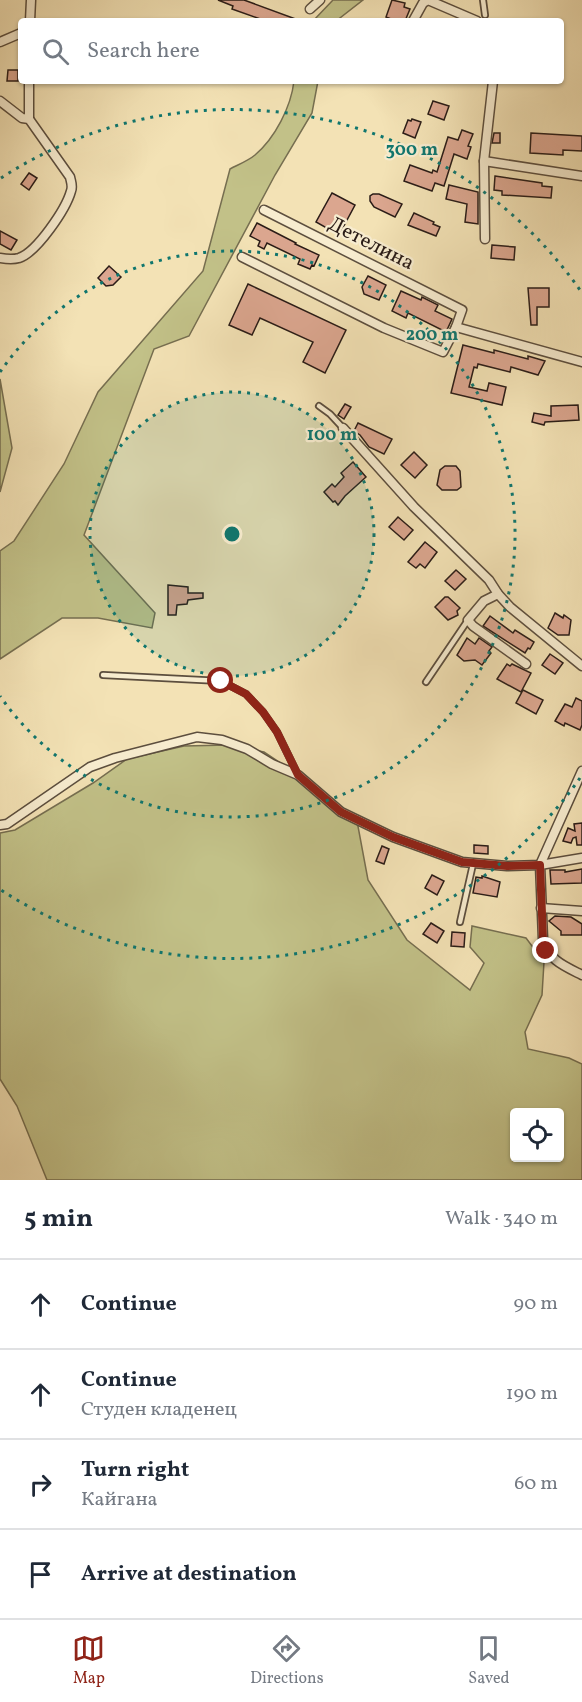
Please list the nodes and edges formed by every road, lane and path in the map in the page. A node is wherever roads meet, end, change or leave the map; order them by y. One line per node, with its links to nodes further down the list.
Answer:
1 (31, 0): 6 (street)
2 (320, 0): 4 (street)
3 (483, 0): 5 (lane)
4 (310, 9)
5 (485, 15)
6 (30, 18)
7 (415, 18): 8 (street)
8 (470, 18)
9 (18, 34): 10 (street)
10 (0, 42)
11 (29, 84): 14 (street)
12 (493, 84): 15 (street)
13 (0, 101): 14 (street)
14 (29, 119): 20 (street)
15 (484, 161): 16 (street); 18 (street)
16 (582, 176)
17 (264, 210): 21 (street, Детелина)
18 (485, 239)
19 (242, 257): 21 (street)
20 (0, 258)
21 (456, 327): 22 (street)
22 (582, 362)
23 (319, 406): 24 (lane)
24 (343, 428): 25 (street)
25 (498, 594): 26 (street); 28 (street)
26 (468, 620): 27 (street); 30 (lane)
27 (526, 664)
28 (582, 666)
29 (103, 675): 32 (lane)
30 (426, 682)
31 (582, 771): 36 (street)
32 (298, 775): 33 (street); 35 (street)
33 (0, 825)
34 (582, 858): 36 (street)
35 (473, 864): 36 (street); 39 (lane)
36 (540, 865): 37 (street)
37 (541, 908): 38 (street); 40 (street)
38 (582, 911)
39 (460, 922)
40 (582, 975)

